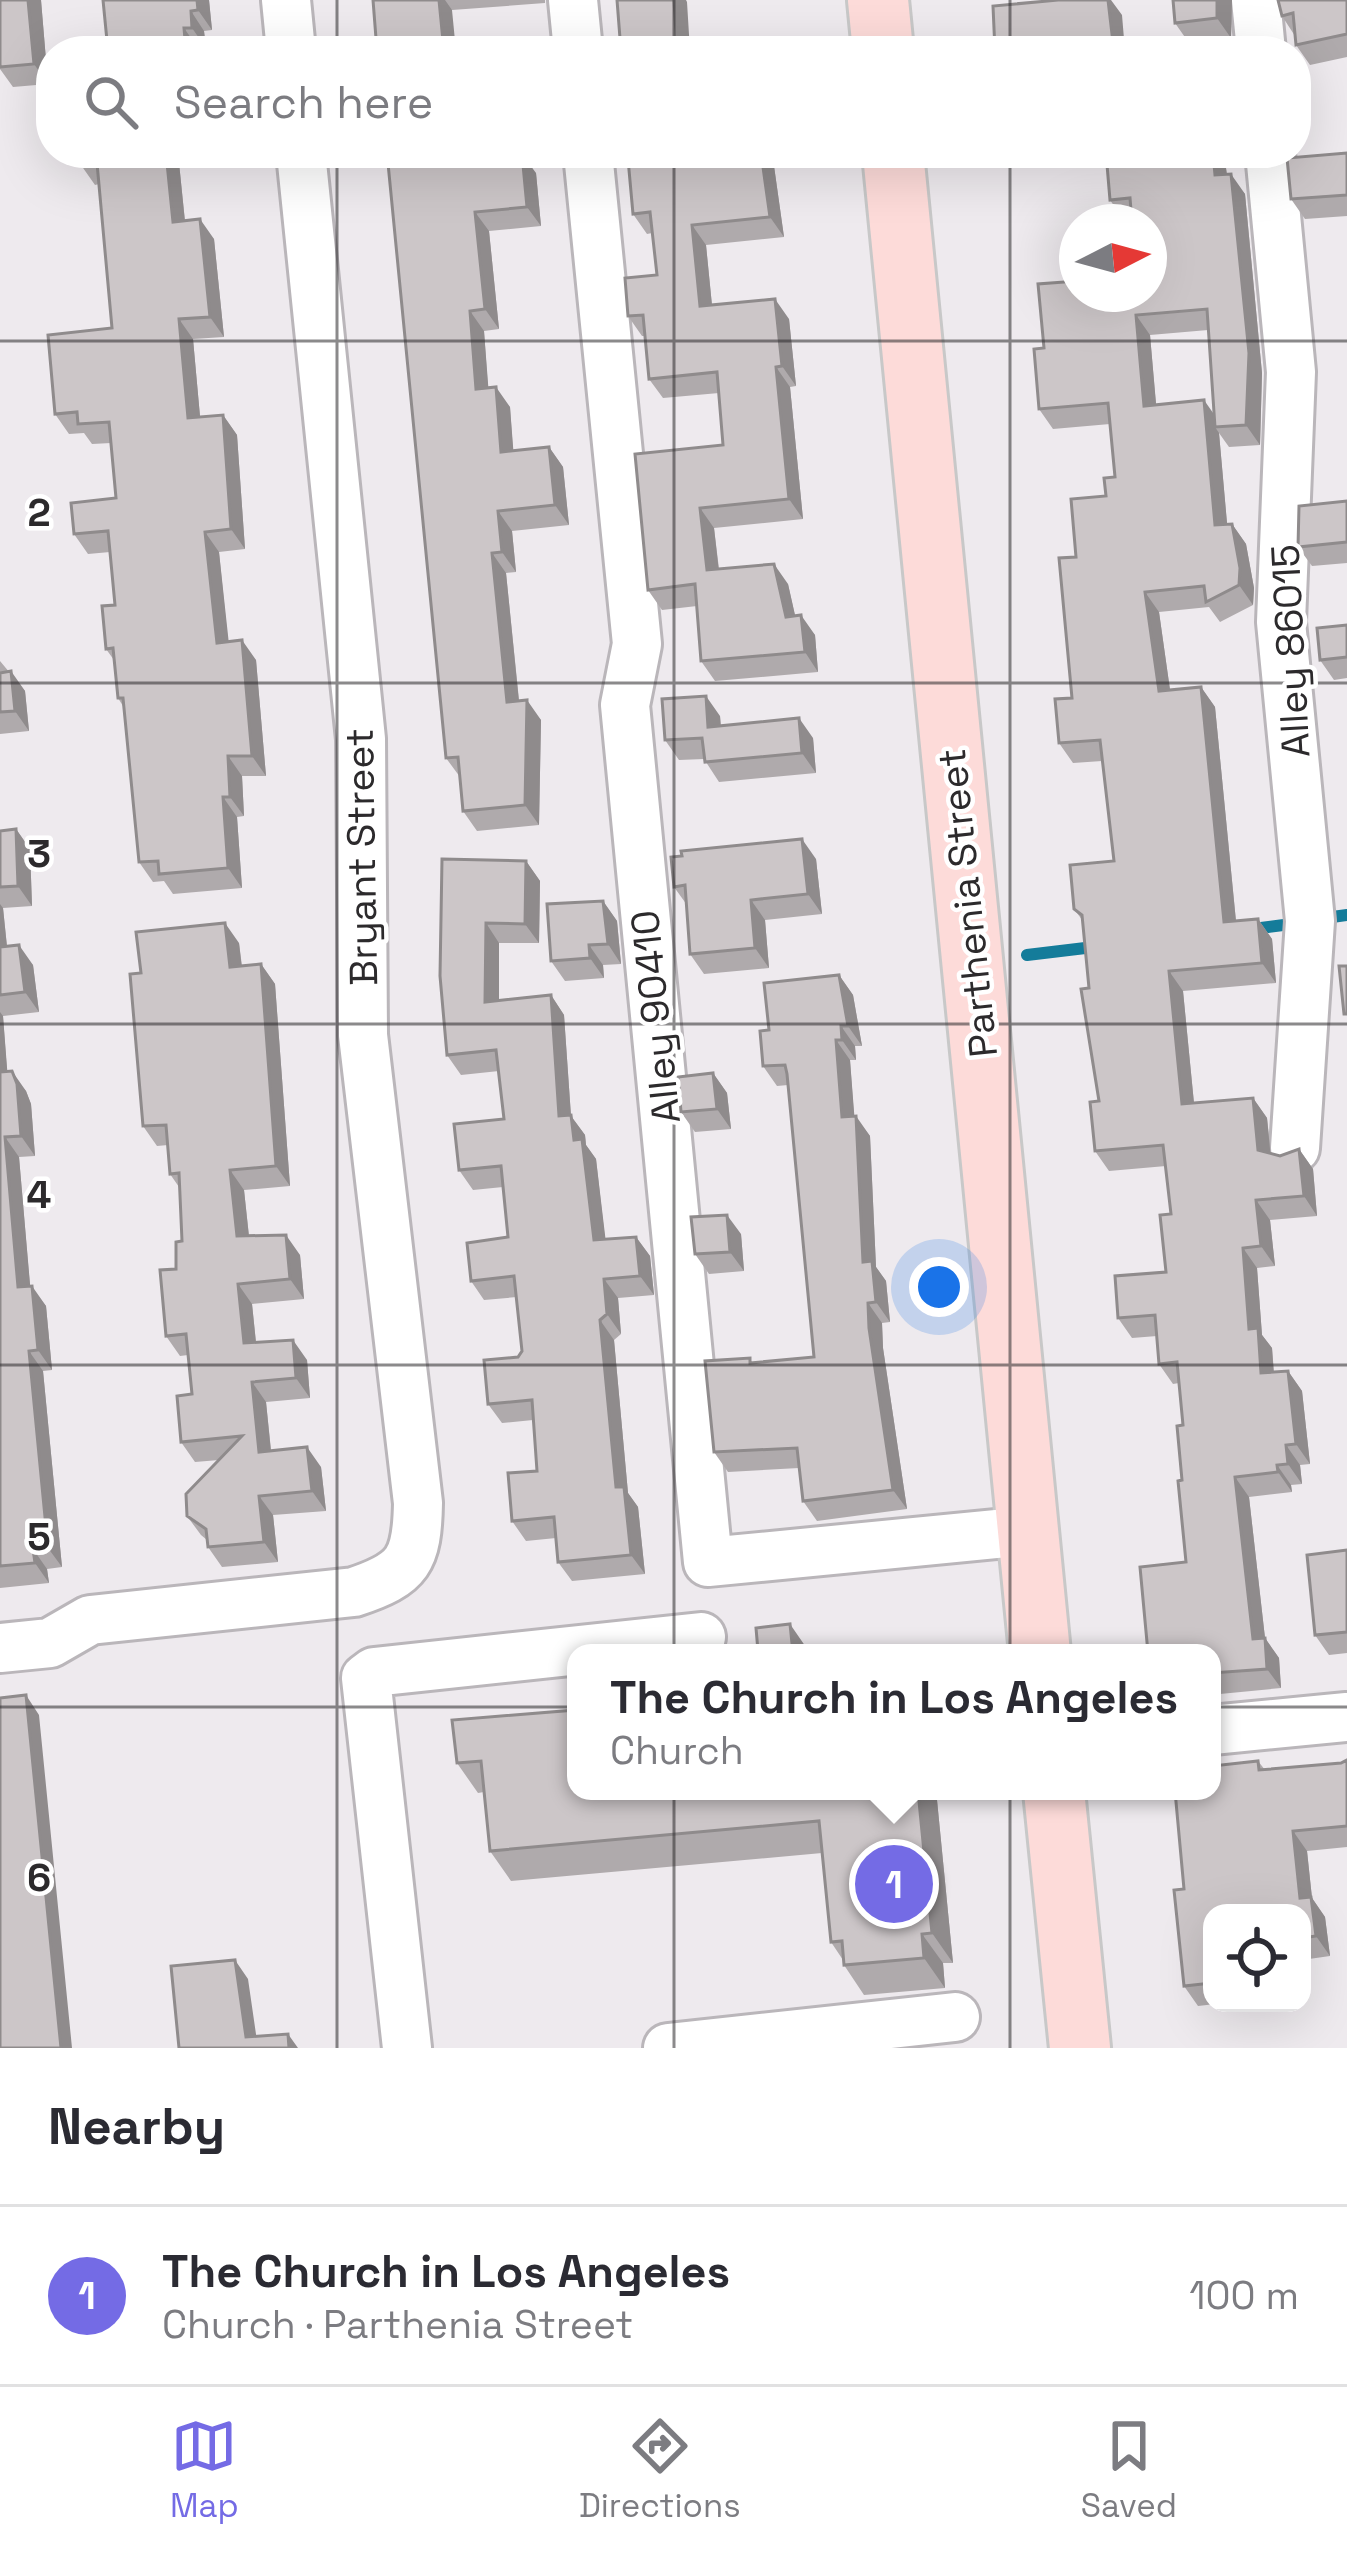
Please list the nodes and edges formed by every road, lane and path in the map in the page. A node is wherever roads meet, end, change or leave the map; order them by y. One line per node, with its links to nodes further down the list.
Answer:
1 (286, 0): 5 (street)
2 (573, 0): 6 (street)
3 (878, 0): 7 (main road)
4 (1256, 0): 8 (street)
5 (290, 36)
6 (577, 36)
7 (882, 36)
8 (1260, 36)
9 (303, 168): 18 (street, Bryant Street)
10 (589, 168): 14 (street, Alley 90410)
11 (894, 168): 14 (main road, Parthenia Street)
12 (1271, 168): 13 (street, Alley 86015)
13 (1295, 1148)
14 (1028, 1531): 17 (main road, Parthenia Street)
15 (700, 1637): 16 (street)
16 (635, 1644)
17 (1039, 1644)
18 (0, 1648)
19 (567, 1651): 25 (street)
20 (1347, 1717): 21 (street)
21 (1221, 1729)
22 (1055, 1800): 27 (main road)
23 (955, 2017): 24 (street)
24 (758, 2043): 26 (street)
25 (406, 2048)
26 (668, 2048)
27 (1080, 2048)

